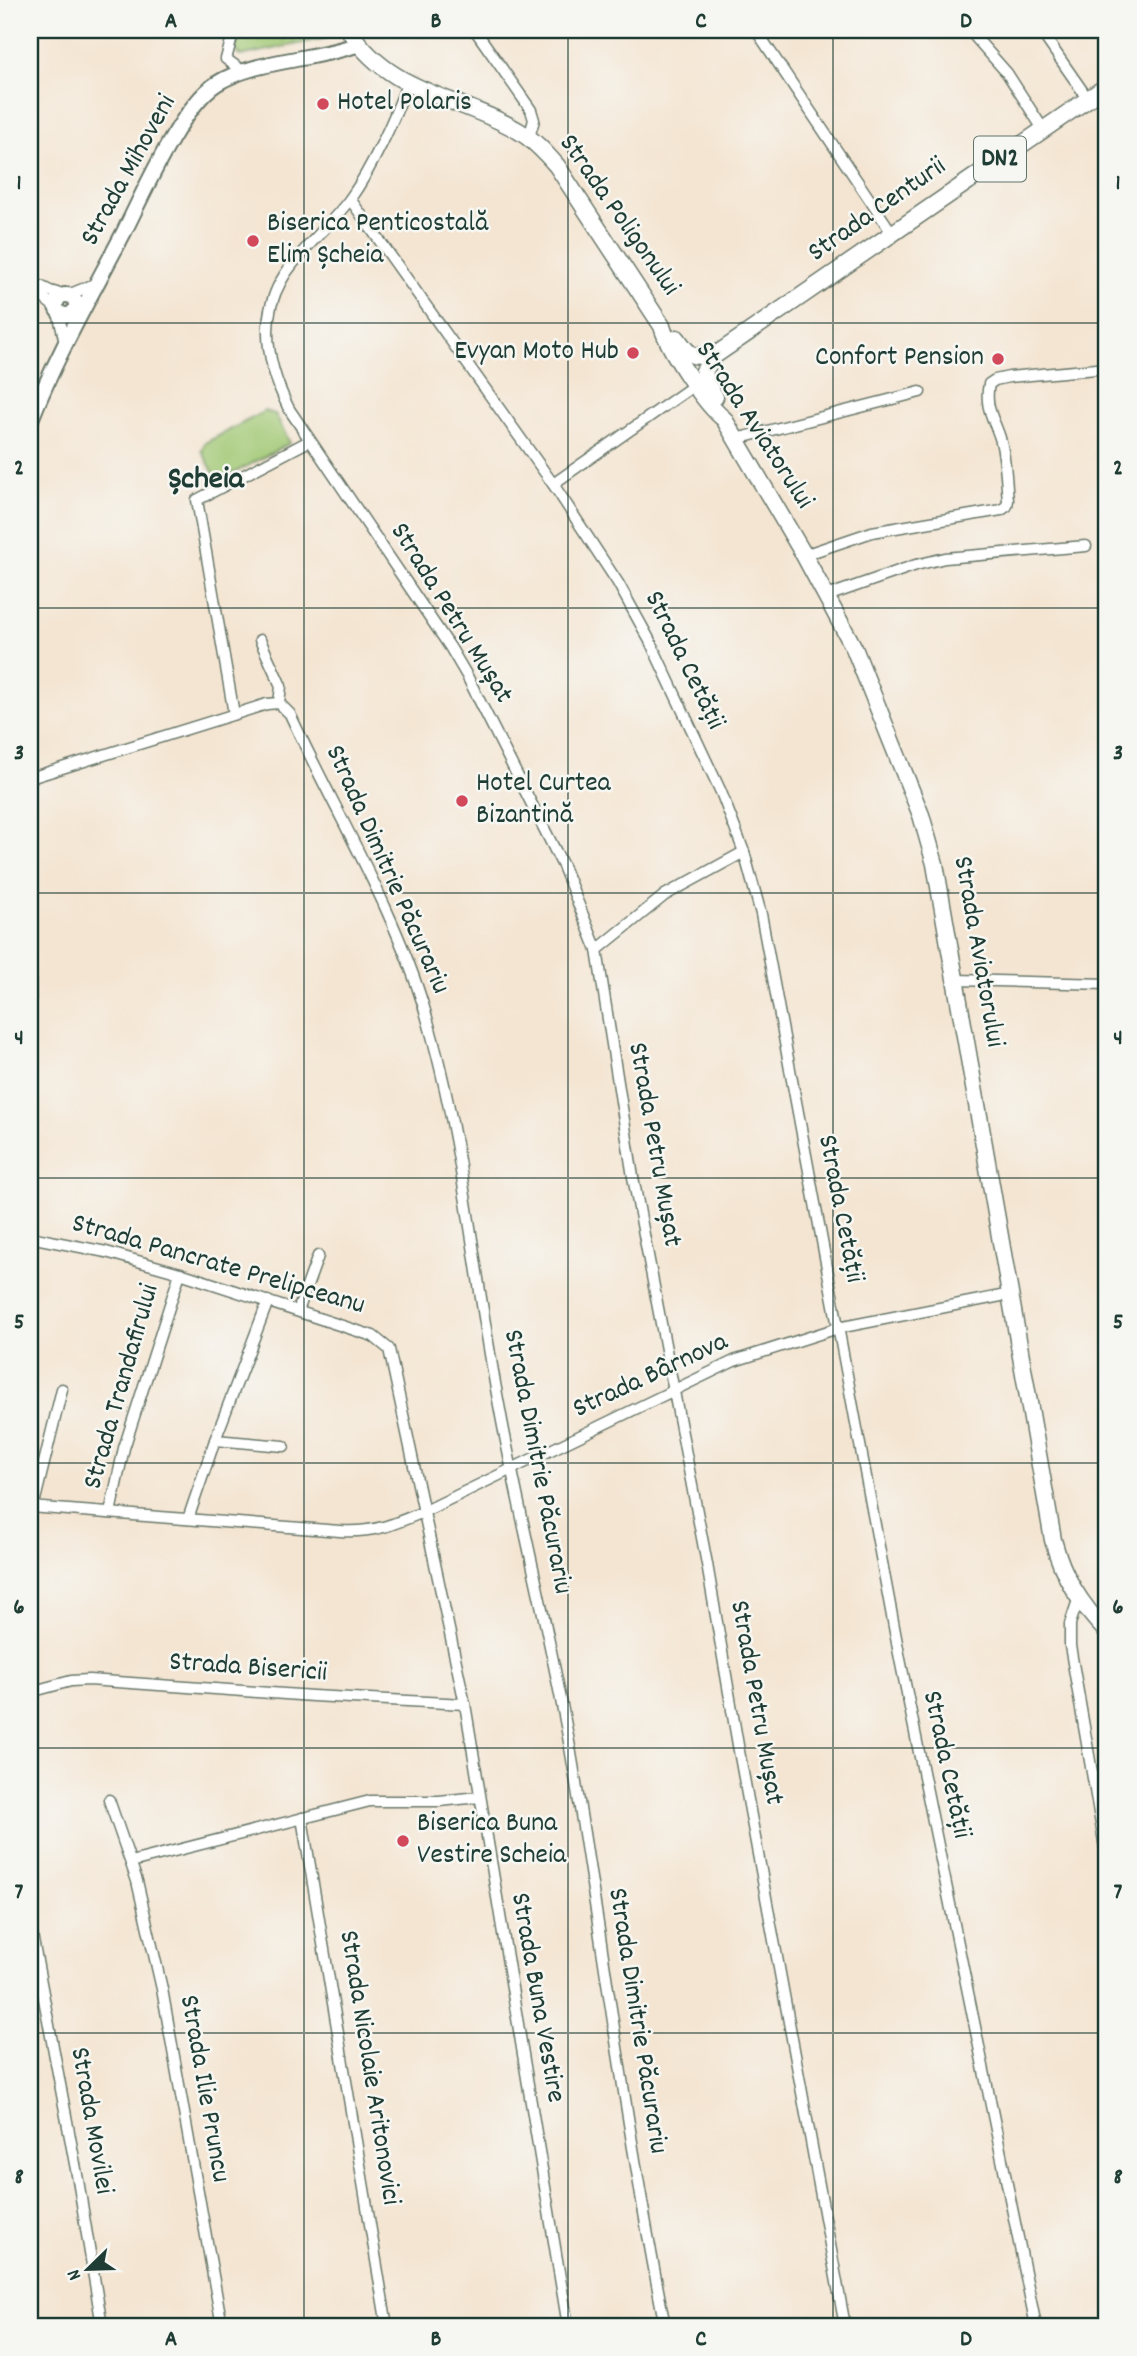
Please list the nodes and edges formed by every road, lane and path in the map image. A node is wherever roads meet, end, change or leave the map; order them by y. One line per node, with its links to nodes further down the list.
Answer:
1 (234, 30): 8 (street)
2 (349, 30): 7 (main road, Strada Poligonului)
3 (475, 30): 13 (street, Strada Poligonului)
4 (756, 30): 15 (street)
5 (969, 30): 12 (street)
6 (1040, 30): 11 (street)
7 (359, 44): 8 (main road, Strada Mihoveni); 9 (main road, Strada Poligonului)
8 (244, 72): 18 (main road, Strada Mihoveni)
9 (407, 84): 13 (main road, Strada Poligonului); 14 (street, Strada Petru Mușat)
10 (1107, 86): 11 (main road, Strada Centurii / DN2)
11 (1088, 99): 12 (main road, Strada Centurii / DN2)
12 (1044, 130): 15 (main road, Strada Centurii / DN2)
13 (529, 137): 19 (main road, Strada Poligonului)
14 (350, 199): 28 (street, Strada Petru Mușat); 29 (street, Strada Cetății)
15 (892, 233): 21 (main road, Strada Centurii / DN2)
16 (30, 281): 18 (street)
17 (30, 287): 18 (street)
18 (68, 306): 20 (main road, Strada Mihoveni); 20 (street)
19 (662, 326): 21 (main road); 23 (main road, Strada Aviatorului)
20 (65, 343): 26 (main road, Strada Mihoveni)
21 (714, 356): 25 (main road)
22 (1107, 368): 31 (street)
23 (696, 384): 25 (main road, Strada Aviatorului); 29 (street)
24 (920, 392): 27 (street)
25 (724, 419): 27 (main road, Strada Aviatorului)
26 (30, 422)
27 (736, 439): 31 (main road, Strada Aviatorului)
28 (309, 440): 35 (street); 38 (street, Strada Petru Mușat)
29 (553, 484): 37 (street, Strada Cetății)
30 (1086, 546): 32 (street)
31 (804, 555): 32 (main road, Strada Aviatorului)
32 (827, 596): 40 (main road, Strada Aviatorului)
33 (260, 640): 34 (street, Strada Dimitrie Păcurariu)
34 (279, 704): 35 (street); 56 (street, Strada Dimitrie Păcurariu)
35 (234, 713): 36 (street)
36 (30, 778)
37 (744, 852): 38 (street); 51 (street, Strada Cetății)
38 (597, 950): 53 (street, Strada Petru Mușat)
39 (30, 979): 42 (street)
40 (956, 980): 41 (street); 48 (main road, Strada Aviatorului)
41 (1107, 984)
42 (30, 1010): 43 (street)
43 (31, 1153): 44 (street)
44 (30, 1170)
45 (30, 1237): 47 (street, Strada Pancrate Prelipceanu)
46 (317, 1256): 50 (street)
47 (180, 1273): 49 (street, Strada Pancrate Prelipceanu); 59 (street, Strada Trandafirului)
48 (1011, 1294): 51 (street, Strada Bârnova); 61 (main road, Strada Aviatorului)
49 (268, 1301): 50 (street, Strada Pancrate Prelipceanu); 54 (street)
50 (299, 1311): 58 (street, Strada Pancrate Prelipceanu)
51 (838, 1328): 53 (street, Strada Bârnova); 77 (street, Strada Cetății)
52 (62, 1389): 57 (street)
53 (675, 1389): 56 (street, Strada Bârnova); 76 (street, Strada Petru Mușat)
54 (215, 1440): 55 (street); 60 (street)
55 (284, 1446)
56 (512, 1468): 58 (street, Strada Bârnova); 75 (street, Strada Dimitrie Păcurariu)
57 (31, 1508): 59 (street, Strada Bârnova)
58 (423, 1512): 60 (street, Strada Bârnova); 64 (street, Strada Buna Vestire)
59 (110, 1514): 60 (street, Strada Bârnova)
60 (188, 1519)
61 (1078, 1600): 62 (main road, Strada Aviatorului); 68 (street)
62 (1107, 1632)
63 (30, 1692): 64 (street, Strada Bisericii)
64 (465, 1704): 65 (street, Strada Buna Vestire)
65 (480, 1797): 67 (street); 74 (street, Strada Buna Vestire)
66 (108, 1800): 69 (street, Strada Ilie Pruncu)
67 (302, 1818): 69 (street); 73 (street, Strada Nicolaie Aritonovici)
68 (1107, 1859)
69 (131, 1862): 72 (street, Strada Ilie Pruncu)
70 (30, 1924): 71 (street, Strada Movilei)
71 (102, 2326)
72 (222, 2326)
73 (387, 2326)
74 (568, 2326)
75 (665, 2326)
76 (845, 2326)
77 (1036, 2326)

